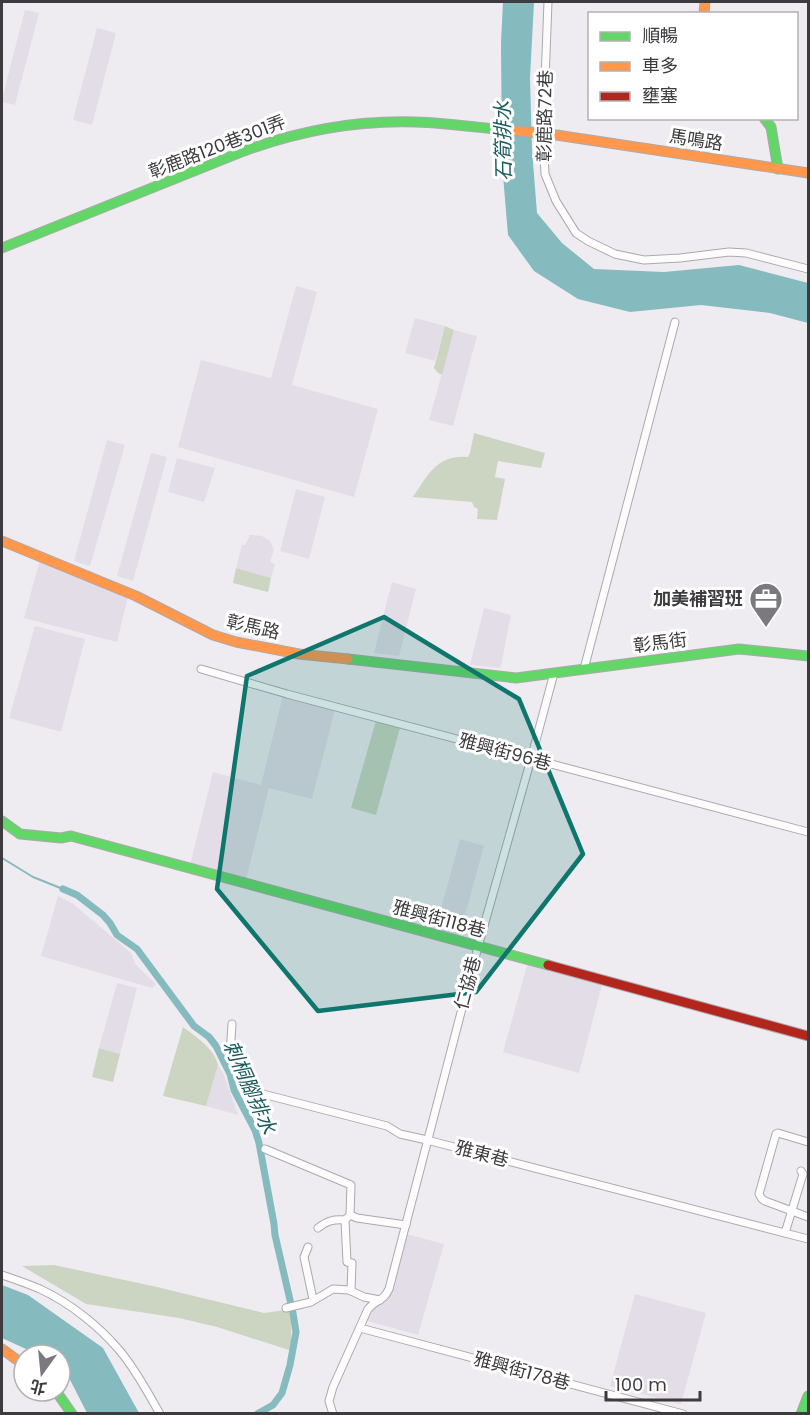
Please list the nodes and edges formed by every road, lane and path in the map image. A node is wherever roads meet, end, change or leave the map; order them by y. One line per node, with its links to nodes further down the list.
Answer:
1 (548, 2): 3 (street, 彰鹿路72巷)
2 (766, 120): 4 (street)
3 (543, 134): 4 (street, 馬鳴路); 6 (street, 彰鹿路120巷301弄); 7 (street, 彰鹿路72巷)
4 (778, 169): 5 (street, 馬鳴路)
5 (808, 173)
6 (2, 248)
7 (808, 269)
8 (675, 322): 12 (street)
9 (2, 541): 14 (street, 彰馬路)
10 (808, 656): 12 (street, 彰馬街)
11 (201, 669): 15 (street, 雅興街96巷)
12 (584, 669): 13 (street, 彰馬街)
13 (554, 673): 14 (street, 彰馬街); 15 (street, 仁協巷)
14 (516, 678)
15 (531, 759): 17 (street, 雅興街96巷); 18 (street, 仁協巷)
16 (2, 821): 18 (street, 雅興街118巷)
17 (808, 832)
18 (478, 947): 20 (street, 雅興街118巷); 21 (street, 仁協巷)
19 (232, 1024): 21 (street, 雅東巷)
20 (808, 1036)
21 (428, 1140): 28 (street, 仁協巷); 30 (street, 雅東巷)
22 (808, 1142): 25 (street)
23 (265, 1149): 27 (street)
24 (801, 1171): 25 (street)
25 (792, 1211): 26 (street); 30 (street)
26 (808, 1217)
27 (348, 1218): 28 (street); 29 (street); 34 (street)
28 (406, 1225): 36 (street, 仁協巷)
29 (318, 1228)
30 (785, 1233): 31 (street, 雅東巷)
31 (808, 1239)
32 (308, 1247): 35 (street)
33 (2, 1275): 41 (street)
34 (351, 1291): 35 (street); 36 (street)
35 (313, 1299): 37 (street)
36 (380, 1300): 38 (street, 仁協巷)
37 (286, 1308)
38 (360, 1328): 40 (street, 仁協巷); 42 (street, 雅興街178巷)
39 (808, 1396): 43 (street)
40 (329, 1412)
41 (160, 1413)
42 (683, 1413)
43 (801, 1413)

